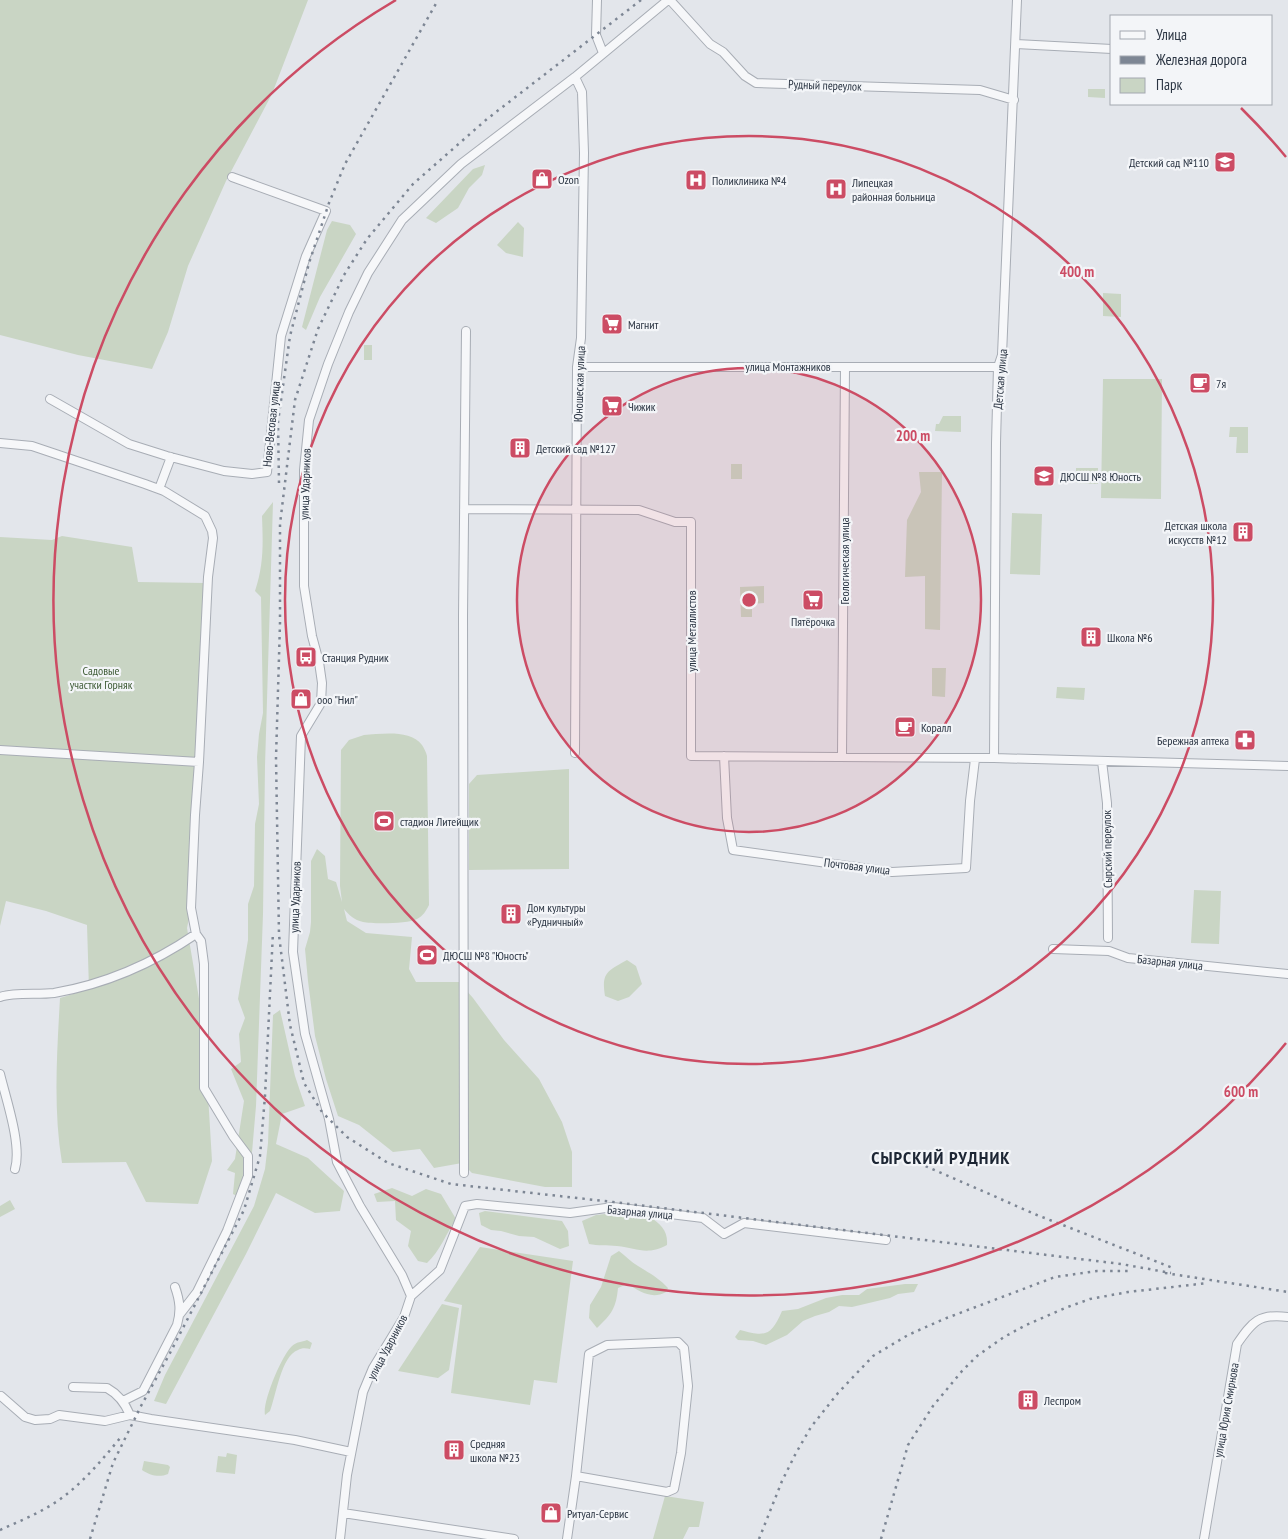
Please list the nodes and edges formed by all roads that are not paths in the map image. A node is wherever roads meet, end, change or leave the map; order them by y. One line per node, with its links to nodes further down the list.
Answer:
1 (597, 0): 6 (street)
2 (669, 0): 6 (street); 8 (street, Рудный переулок)
3 (1017, 0): 4 (street, Детская улица)
4 (1016, 44): 5 (street); 8 (street, Детская улица)
5 (1110, 49)
6 (603, 53): 7 (street)
7 (575, 76): 12 (street, Юношеская улица); 39 (street, улица Ударников)
8 (1014, 100): 13 (street, Детская улица)
9 (232, 177): 16 (street, Ново-Весовая улица)
10 (466, 331): 18 (street)
11 (845, 366): 12 (street, улица Монтажников); 13 (street, улица Монтажников); 23 (street, Геологическая улица)
12 (578, 367): 19 (street, Юношеская улица)
13 (998, 367): 24 (street, Детская улица)
14 (50, 399): 16 (street, Ново-Весовая улица)
15 (0, 443): 17 (street)
16 (171, 457): 17 (street)
17 (159, 489): 27 (street)
18 (464, 509): 19 (street); 36 (street)
19 (576, 510): 21 (street, Юношеская улица); 22 (street, улица Металлистов)
20 (0, 750): 27 (street)
21 (575, 753)
22 (724, 756): 23 (street); 25 (street, Почтовая улица)
23 (842, 756): 25 (street)
24 (994, 758): 25 (street); 26 (street)
25 (975, 759)
26 (1102, 761): 28 (street); 30 (street, Сырский переулок)
27 (199, 762): 29 (street)
28 (1288, 766)
29 (196, 934): 33 (street); 40 (street)
30 (1108, 938)
31 (1052, 949): 32 (street, Базарная улица)
32 (1288, 974)
33 (0, 997)
34 (0, 1074): 35 (street)
35 (15, 1169)
36 (464, 1173)
37 (886, 1240): 39 (street, Базарная улица)
38 (175, 1287): 40 (street)
39 (411, 1296): 46 (street, улица Ударников)
40 (180, 1314): 44 (street)
41 (1288, 1317): 52 (street, улица Юрия Смирнова)
42 (73, 1387): 44 (street)
43 (1, 1396): 45 (street)
44 (123, 1401): 45 (street)
45 (130, 1415): 46 (street)
46 (351, 1452): 48 (street, улица Ударников)
47 (576, 1476): 47 (street); 51 (street)
48 (343, 1513): 49 (street, улица Ударников); 50 (street)
49 (340, 1539)
50 (514, 1539)
51 (567, 1539)
52 (1204, 1539)

